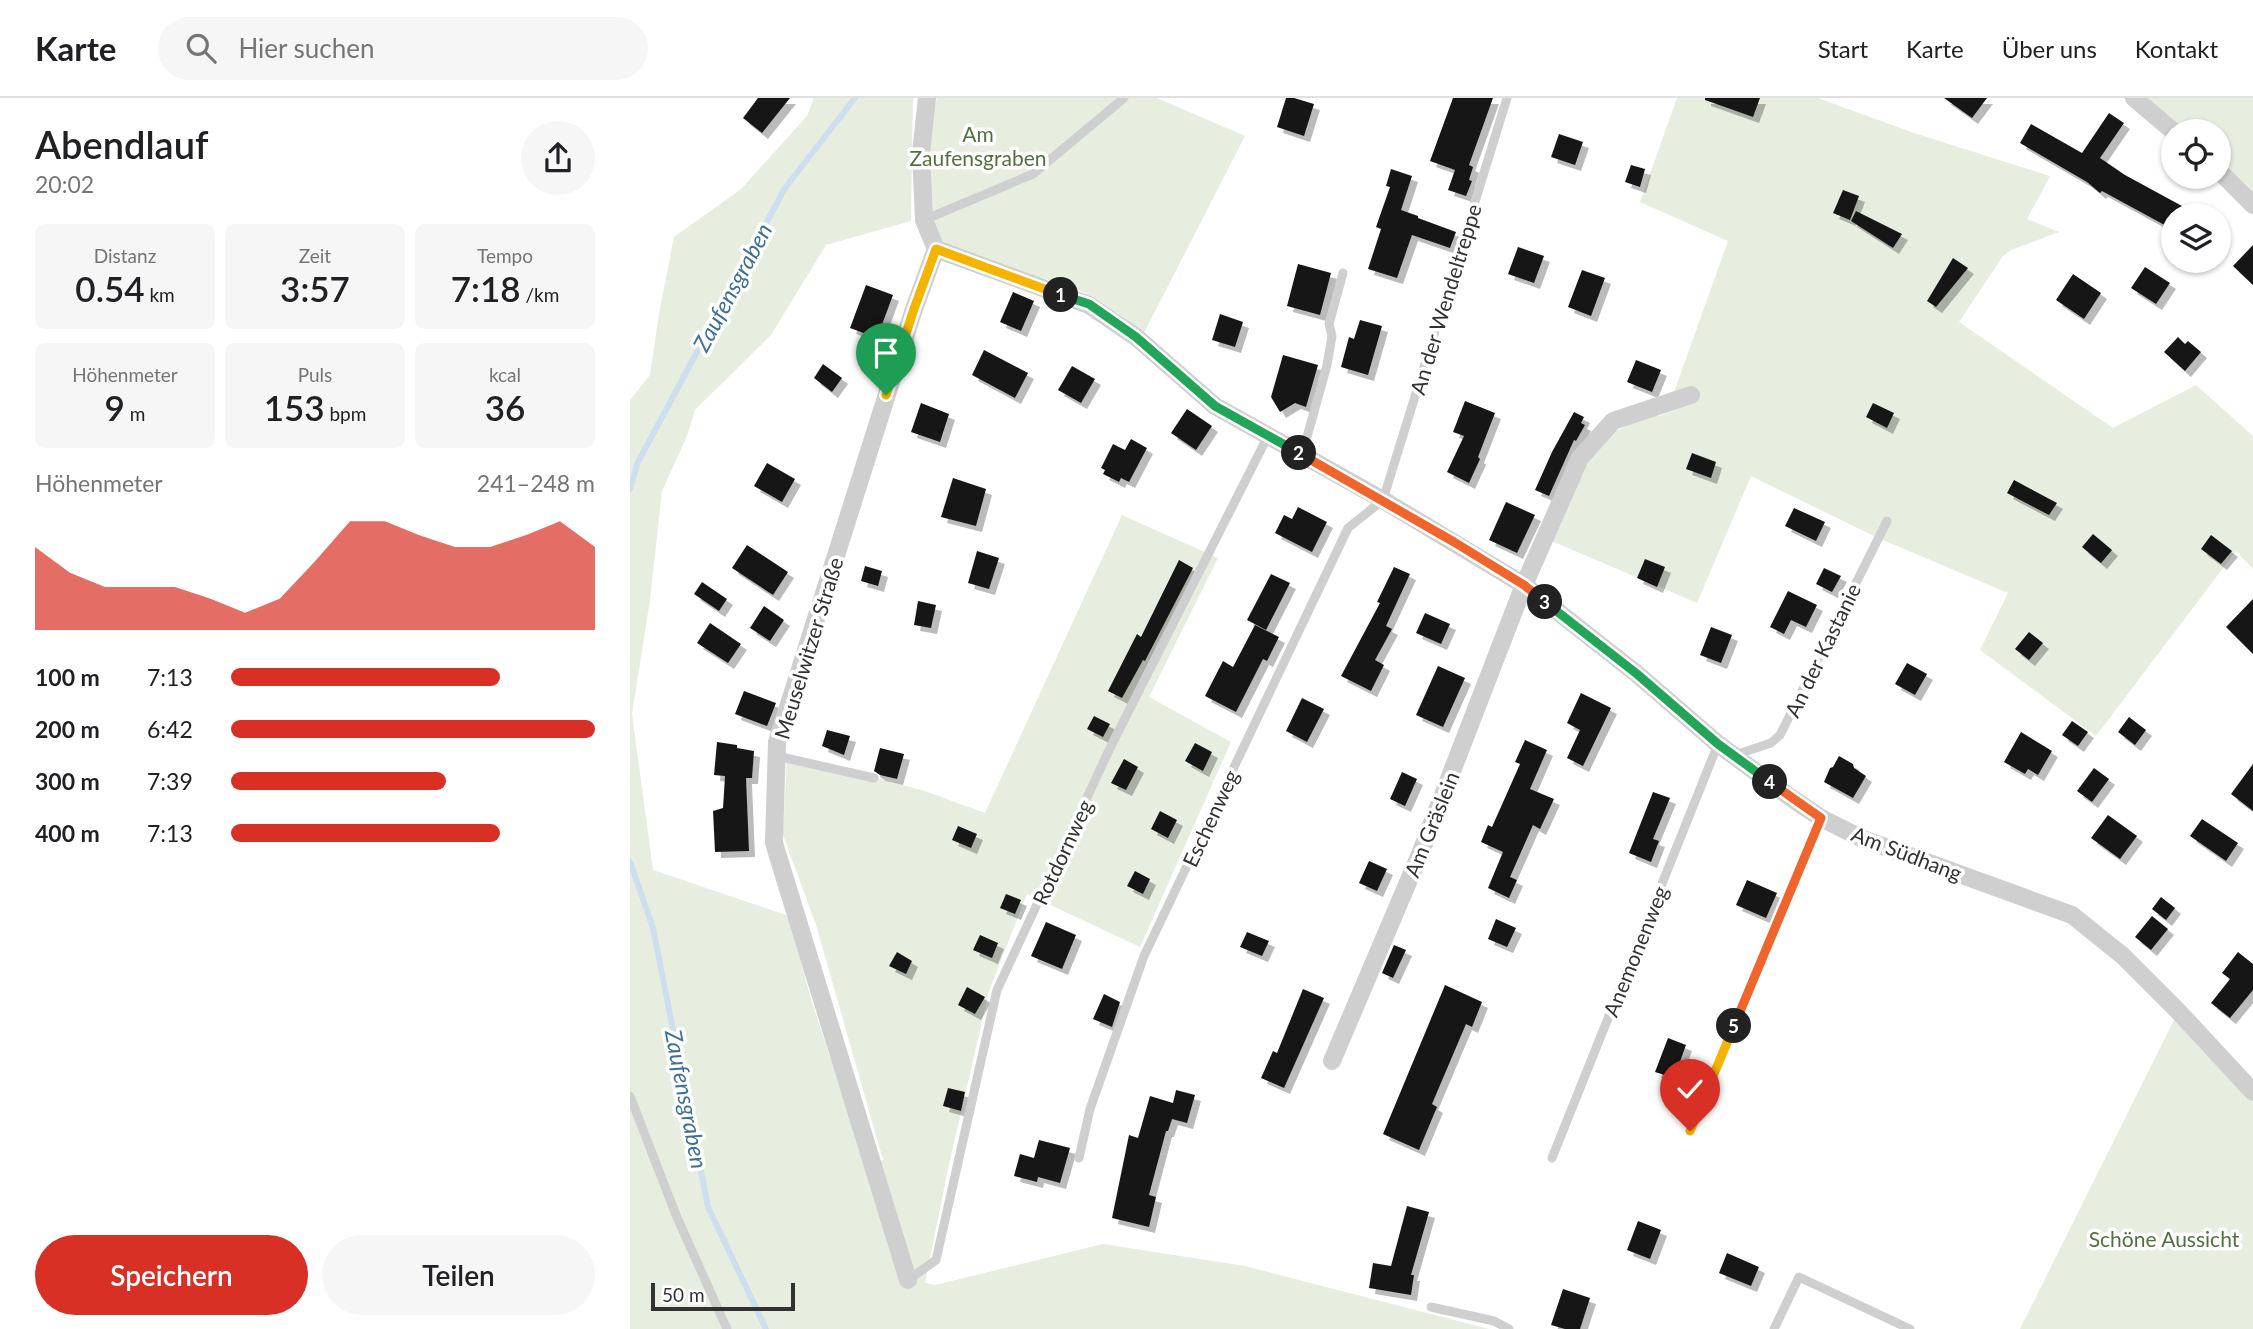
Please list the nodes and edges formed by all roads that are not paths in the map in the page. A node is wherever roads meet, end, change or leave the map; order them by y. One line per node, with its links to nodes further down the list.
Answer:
1 (927, 98): 8 (street)
2 (1124, 98): 8 (lane)
3 (1507, 98): 14 (lane, An der Wendeltreppe)
4 (2134, 98): 5 (street)
5 (2161, 121)
6 (2231, 183): 7 (street)
7 (2253, 205)
8 (924, 220): 9 (street)
9 (936, 249): 12 (street, Am Südhang); 19 (street, Meuselwitzer Straße)
10 (1343, 273): 13 (lane)
11 (1691, 395): 16 (street)
12 (1268, 436): 13 (street, Am Südhang); 28 (lane, Rotdornweg)
13 (1302, 455): 14 (street, Am Südhang)
14 (1383, 500): 16 (street, Am Südhang); 26 (lane, Eschenweg)
15 (1887, 521): 18 (lane, An der Kastanie)
16 (1524, 585): 17 (street, Am Südhang); 22 (street, Am Gräslein)
17 (1718, 744): 18 (street, Am Südhang); 27 (lane, Anemonenweg)
18 (1735, 755): 21 (street, Am Südhang)
19 (777, 756): 20 (lane); 28 (street, Meuselwitzer Straße)
20 (874, 778)
21 (1821, 818): 23 (street, Am Südhang); 25 (lane)
22 (1332, 1062)
23 (2253, 1091)
24 (630, 1096): 31 (lane)
25 (1690, 1131)
26 (1079, 1158)
27 (1552, 1158)
28 (908, 1280)
29 (1431, 1307): 30 (lane)
30 (1506, 1328)
31 (727, 1329)
32 (1774, 1329): 33 (lane)
33 (1910, 1329)

